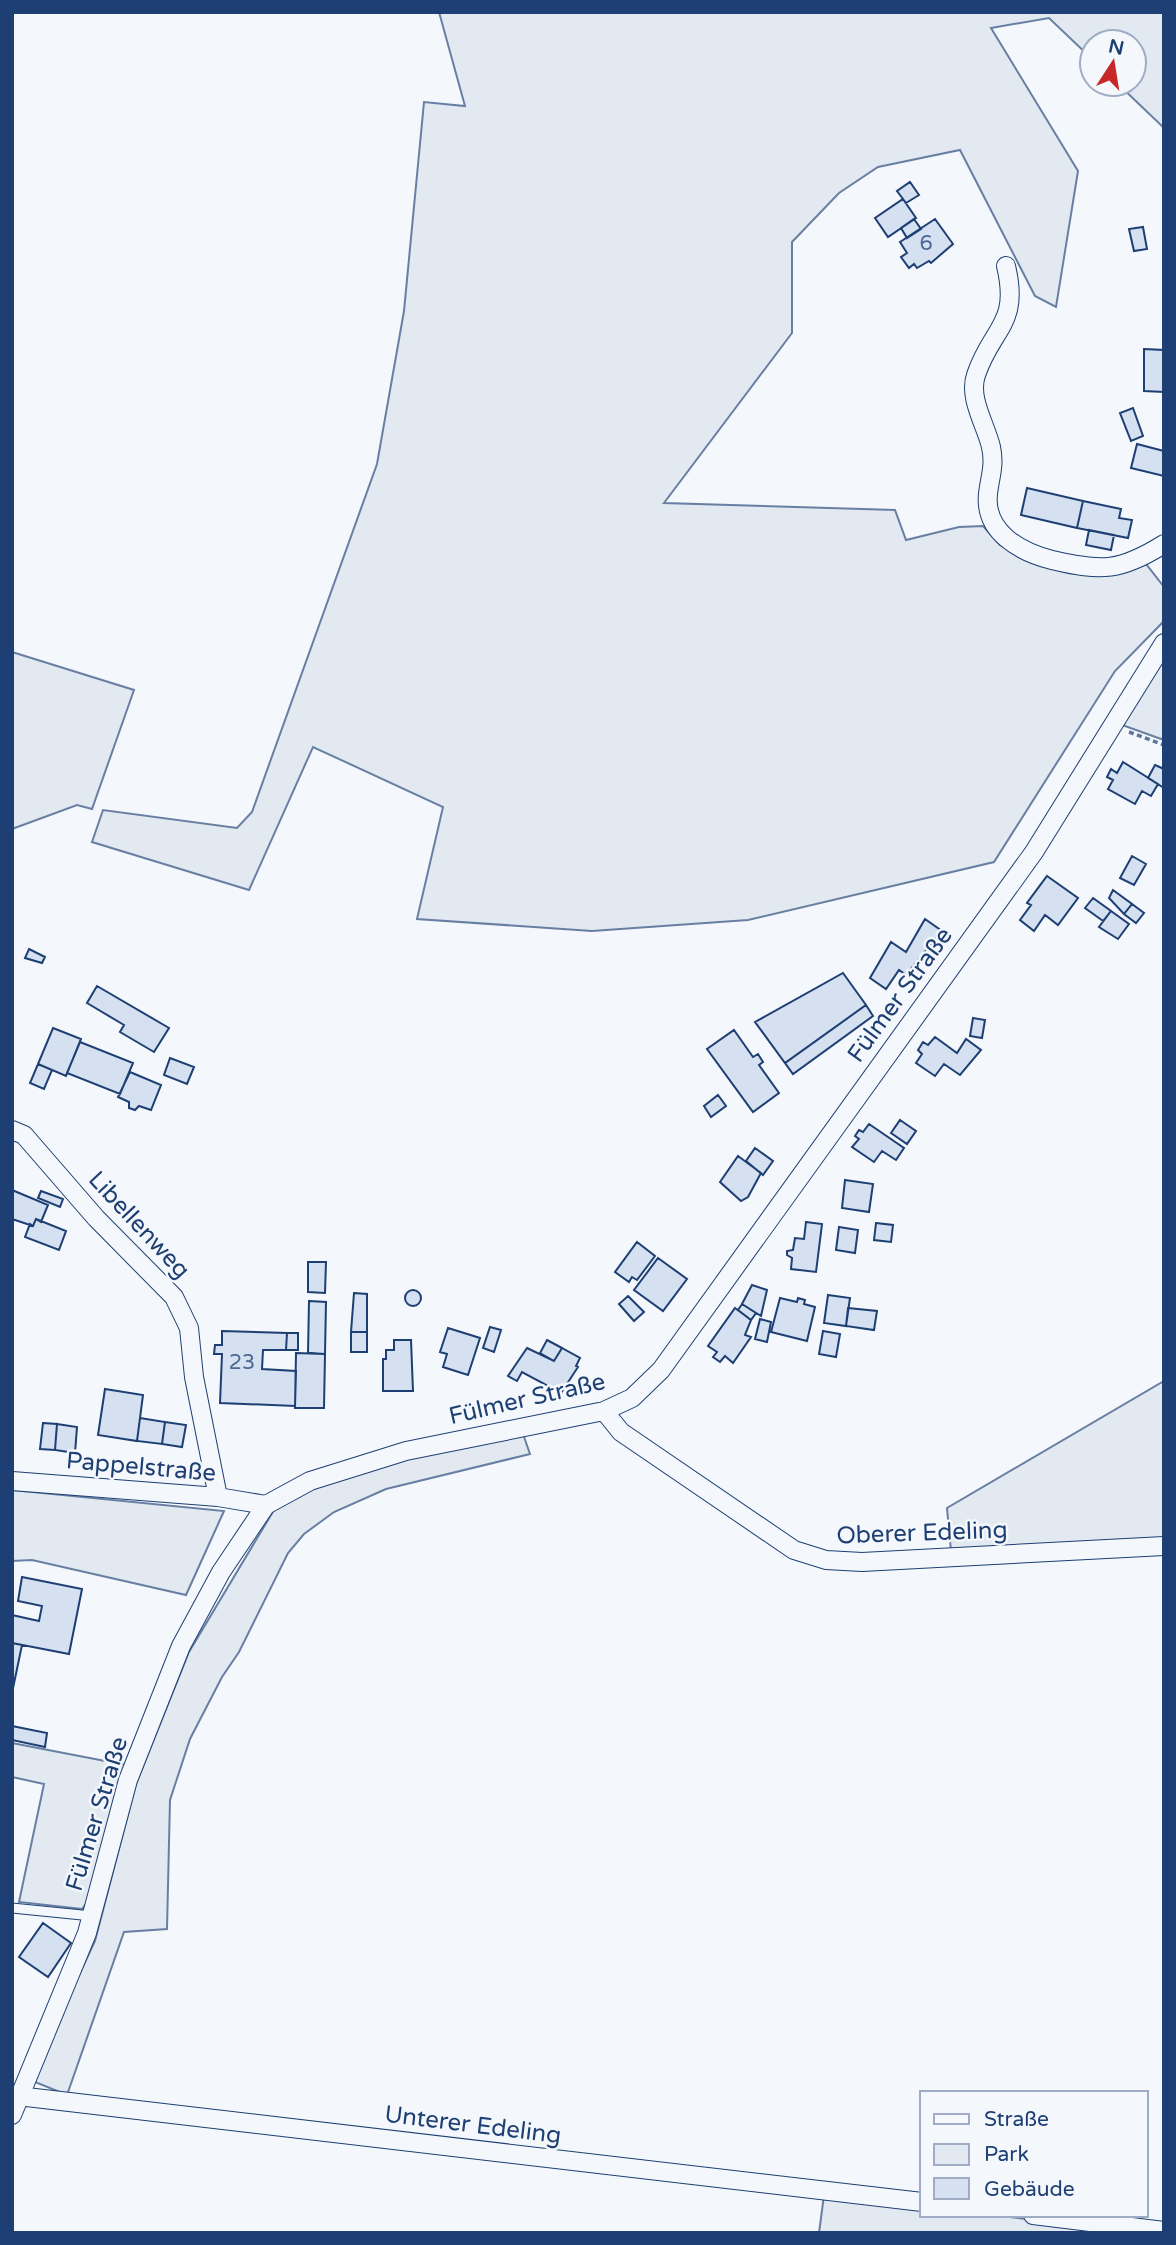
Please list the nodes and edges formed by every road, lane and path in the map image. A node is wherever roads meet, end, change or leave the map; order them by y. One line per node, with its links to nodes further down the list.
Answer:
1 (1006, 266): 2 (street)
2 (1164, 544)
3 (1164, 643): 4 (street, Fülmer Straße)
4 (1114, 726): 5 (path); 7 (street, Fülmer Straße)
5 (1164, 745)
6 (12, 1130): 9 (street, Libellenweg)
7 (604, 1411): 10 (street, Fülmer Straße); 11 (street, Oberer Edeling)
8 (12, 1481): 9 (street, Pappelstraße)
9 (218, 1497): 10 (street, Pappelstraße)
10 (265, 1505): 13 (street, Fülmer Straße)
11 (1164, 1546)
12 (12, 1908): 13 (lane)
13 (92, 1916): 14 (street, Fülmer Straße)
14 (18, 2096): 15 (street, Fülmer Straße); 16 (street, Unterer Edeling)
15 (12, 2115)
16 (920, 2202)
17 (1049, 2217): 18 (street)
18 (1164, 2231)

